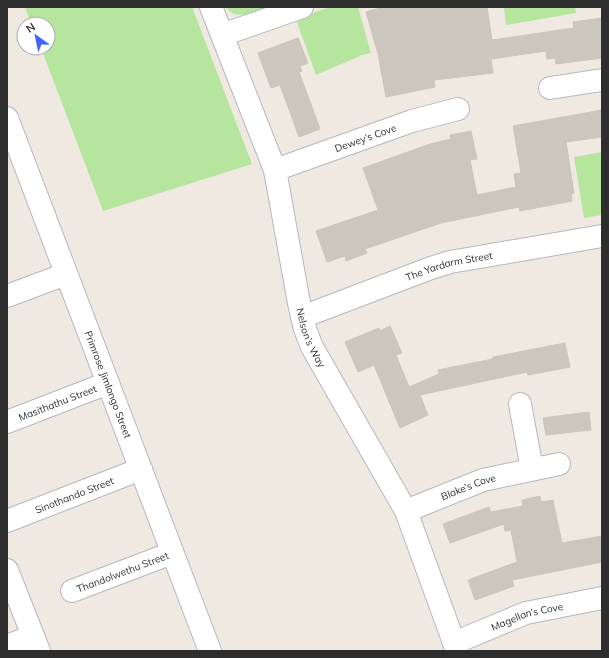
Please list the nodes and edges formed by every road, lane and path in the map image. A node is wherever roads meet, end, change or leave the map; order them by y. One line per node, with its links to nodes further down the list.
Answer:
1 (211, 7): 3 (street, Nelson’s Way)
2 (302, 7): 3 (street)
3 (222, 35): 9 (street, Nelson’s Way)
4 (602, 80): 5 (street)
5 (550, 88)
6 (458, 109): 9 (street, Dewey’s Cove)
7 (7, 118): 8 (street, Primrose Jimlongo Street)
8 (16, 169): 11 (street, Primrose Jimlongo Street)
9 (275, 170): 13 (street, Nelson’s Way)
10 (602, 236): 13 (street, The Yardarm Street)
11 (66, 274): 12 (street); 14 (street, Primrose Jimlongo Street)
12 (7, 296)
13 (302, 317): 20 (street, Nelson’s Way)
14 (108, 383): 16 (street, Masithathu Street); 18 (street, Primrose Jimlongo Street)
15 (520, 404): 19 (street)
16 (7, 422)
17 (559, 464): 19 (street, Blake’s Cove)
18 (141, 469): 21 (street, Sinothando Street); 22 (street, Primrose Jimlongo Street)
19 (532, 469): 20 (street, Blake’s Cove)
20 (406, 511): 28 (street, Nelson’s Way)
21 (7, 520)
22 (172, 553): 24 (street, Thandolwethu Street); 29 (street, Primrose Jimlongo Street)
23 (7, 570): 26 (street)
24 (72, 591)
25 (602, 598): 28 (street, Magellan’s Cove)
26 (36, 643): 27 (street)
27 (7, 646)
28 (456, 647)
29 (210, 651)

